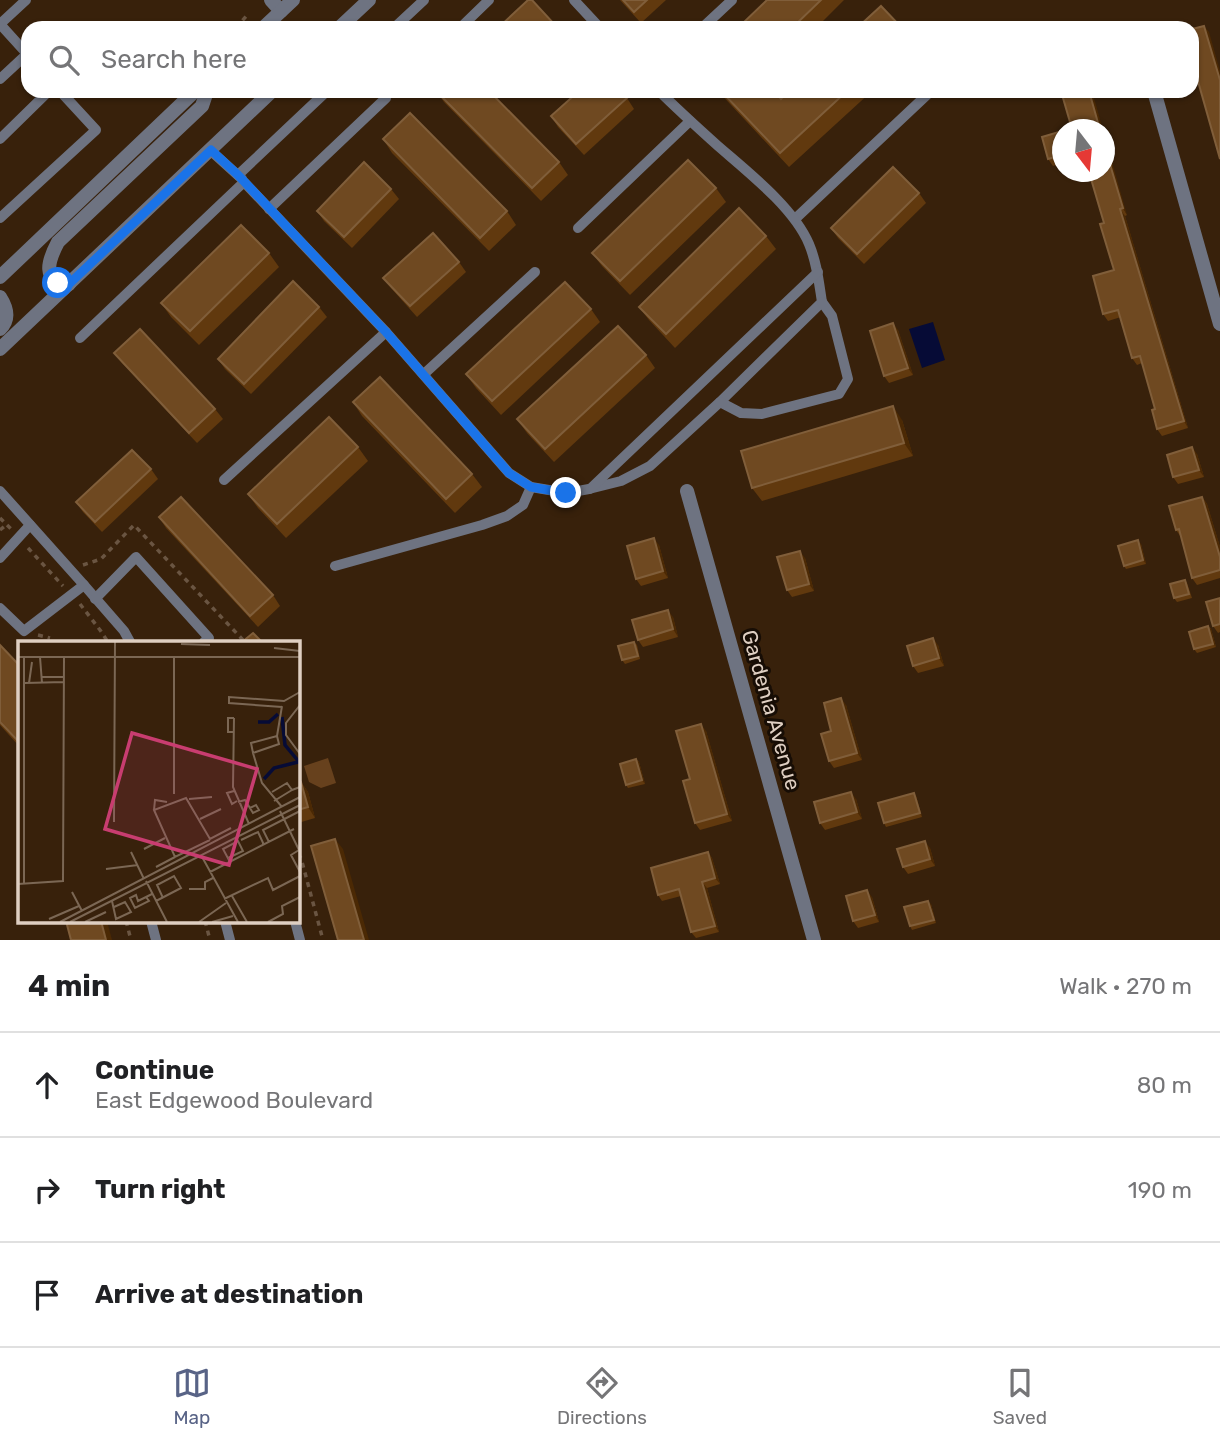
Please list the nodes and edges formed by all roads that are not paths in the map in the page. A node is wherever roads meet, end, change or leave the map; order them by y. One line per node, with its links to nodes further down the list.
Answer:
1 (26, 0): 17 (lane)
2 (293, 0): 9 (street)
3 (355, 0): 11 (street)
4 (369, 0): 12 (street)
5 (424, 0): 13 (lane)
6 (489, 0): 14 (lane)
7 (575, 0): 15 (lane)
8 (732, 0): 16 (lane)
9 (276, 5): 10 (street)
10 (267, 21)
11 (344, 21)
12 (346, 21)
13 (402, 21)
14 (467, 21)
15 (594, 21)
16 (710, 21)
17 (21, 48)
18 (21, 60): 19 (lane)
19 (0, 79)
20 (42, 98): 31 (lane)
21 (66, 98): 35 (lane)
22 (188, 98): 40 (street)
23 (205, 98): 41 (street)
24 (265, 98): 32 (street)
25 (320, 98): 33 (lane)
26 (386, 98): 34 (lane)
27 (666, 98): 30 (lane)
28 (924, 98): 36 (lane)
29 (1156, 98): 44 (street)
30 (690, 121): 36 (lane); 37 (lane)
31 (0, 139)
32 (211, 150): 33 (lane); 41 (street)
33 (241, 179): 34 (lane); 47 (lane)
34 (269, 209): 46 (lane)
35 (0, 218)
36 (795, 219): 39 (lane)
37 (578, 228)
38 (535, 272): 49 (lane)
39 (818, 272): 43 (lane); 53 (lane)
40 (0, 277)
41 (69, 284): 48 (street)
42 (0, 297): 45 (street)
43 (822, 302): 50 (lane); 50 (lane)
44 (1220, 324)
45 (0, 329)
46 (386, 332): 49 (lane); 51 (lane)
47 (80, 338)
48 (0, 349)
49 (424, 374): 52 (lane)
50 (720, 402): 53 (lane)
51 (224, 480)
52 (531, 487): 53 (lane); 58 (lane)
53 (589, 489)
54 (0, 491): 56 (lane)
55 (687, 491): 70 (street, Gardenia Avenue)
56 (30, 525): 57 (lane); 59 (lane)
57 (0, 558)
58 (335, 566)
59 (84, 585): 60 (lane); 61 (lane)
60 (95, 599): 62 (lane); 63 (lane)
61 (0, 608)
62 (129, 641)
63 (205, 641)
64 (151, 922): 67 (lane)
65 (225, 922): 68 (lane)
66 (295, 922): 69 (lane)
67 (156, 940)
68 (230, 940)
69 (300, 940)
70 (814, 940)

